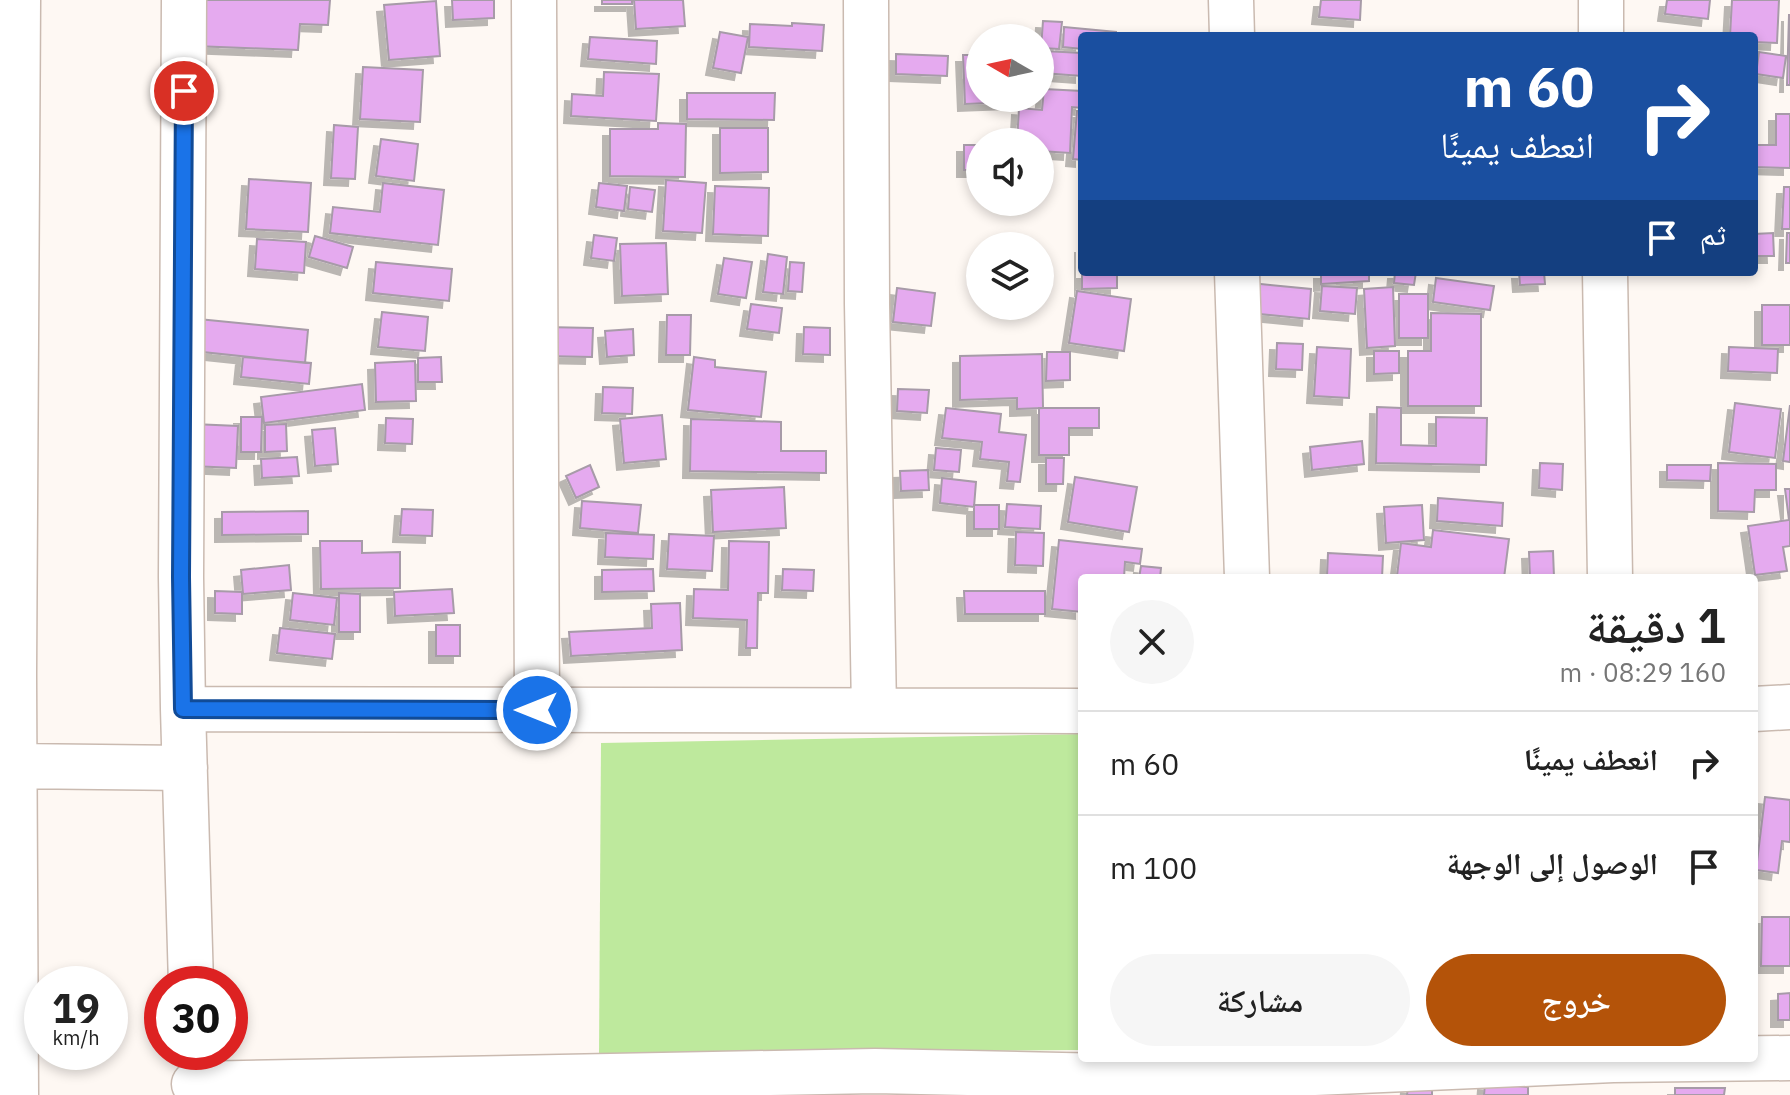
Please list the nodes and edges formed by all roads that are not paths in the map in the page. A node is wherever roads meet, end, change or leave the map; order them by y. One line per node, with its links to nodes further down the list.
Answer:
1 (18, 0): 13 (street)
2 (184, 0): 15 (street)
3 (534, 0): 17 (street)
4 (866, 0): 18 (street)
5 (1231, 0): 7 (street)
6 (1601, 0): 8 (street)
7 (1232, 32)
8 (1601, 32)
9 (1237, 276): 11 (street)
10 (1605, 276): 12 (street)
11 (1247, 574)
12 (1610, 574)
13 (7, 676): 20 (street)
14 (1790, 707): 16 (street)
15 (183, 709): 17 (street); 21 (street)
16 (1758, 709)
17 (537, 710): 18 (street)
18 (874, 710): 19 (street)
19 (1078, 711)
20 (15, 766): 21 (street); 31 (street)
21 (185, 768): 22 (street)
22 (190, 966)
23 (1790, 1058): 24 (street)
24 (1758, 1060)
25 (1736, 1062): 26 (street)
26 (1613, 1071): 28 (street)
27 (194, 1077): 30 (street)
28 (1220, 1077): 29 (street)
29 (875, 1083): 30 (street)
30 (531, 1087)
31 (16, 1095)

